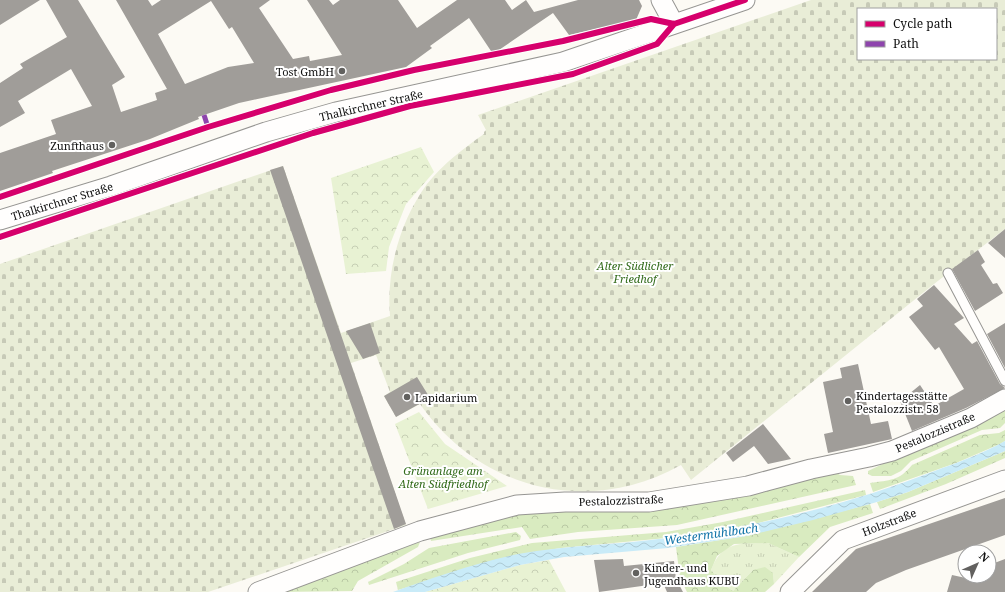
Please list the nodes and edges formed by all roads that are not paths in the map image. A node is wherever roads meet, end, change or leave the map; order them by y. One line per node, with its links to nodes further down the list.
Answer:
1 (661, 0): 3 (street)
2 (745, 0): 3 (street, Thalkirchner Straße)
3 (674, 24): 4 (street, Thalkirchner Straße)
4 (0, 220)
5 (948, 273): 6 (lane)
6 (1005, 380)
7 (1005, 399): 9 (street, Pestalozzistraße)
8 (1005, 480): 10 (street, Holzstraße)
9 (258, 592)
10 (790, 592)

